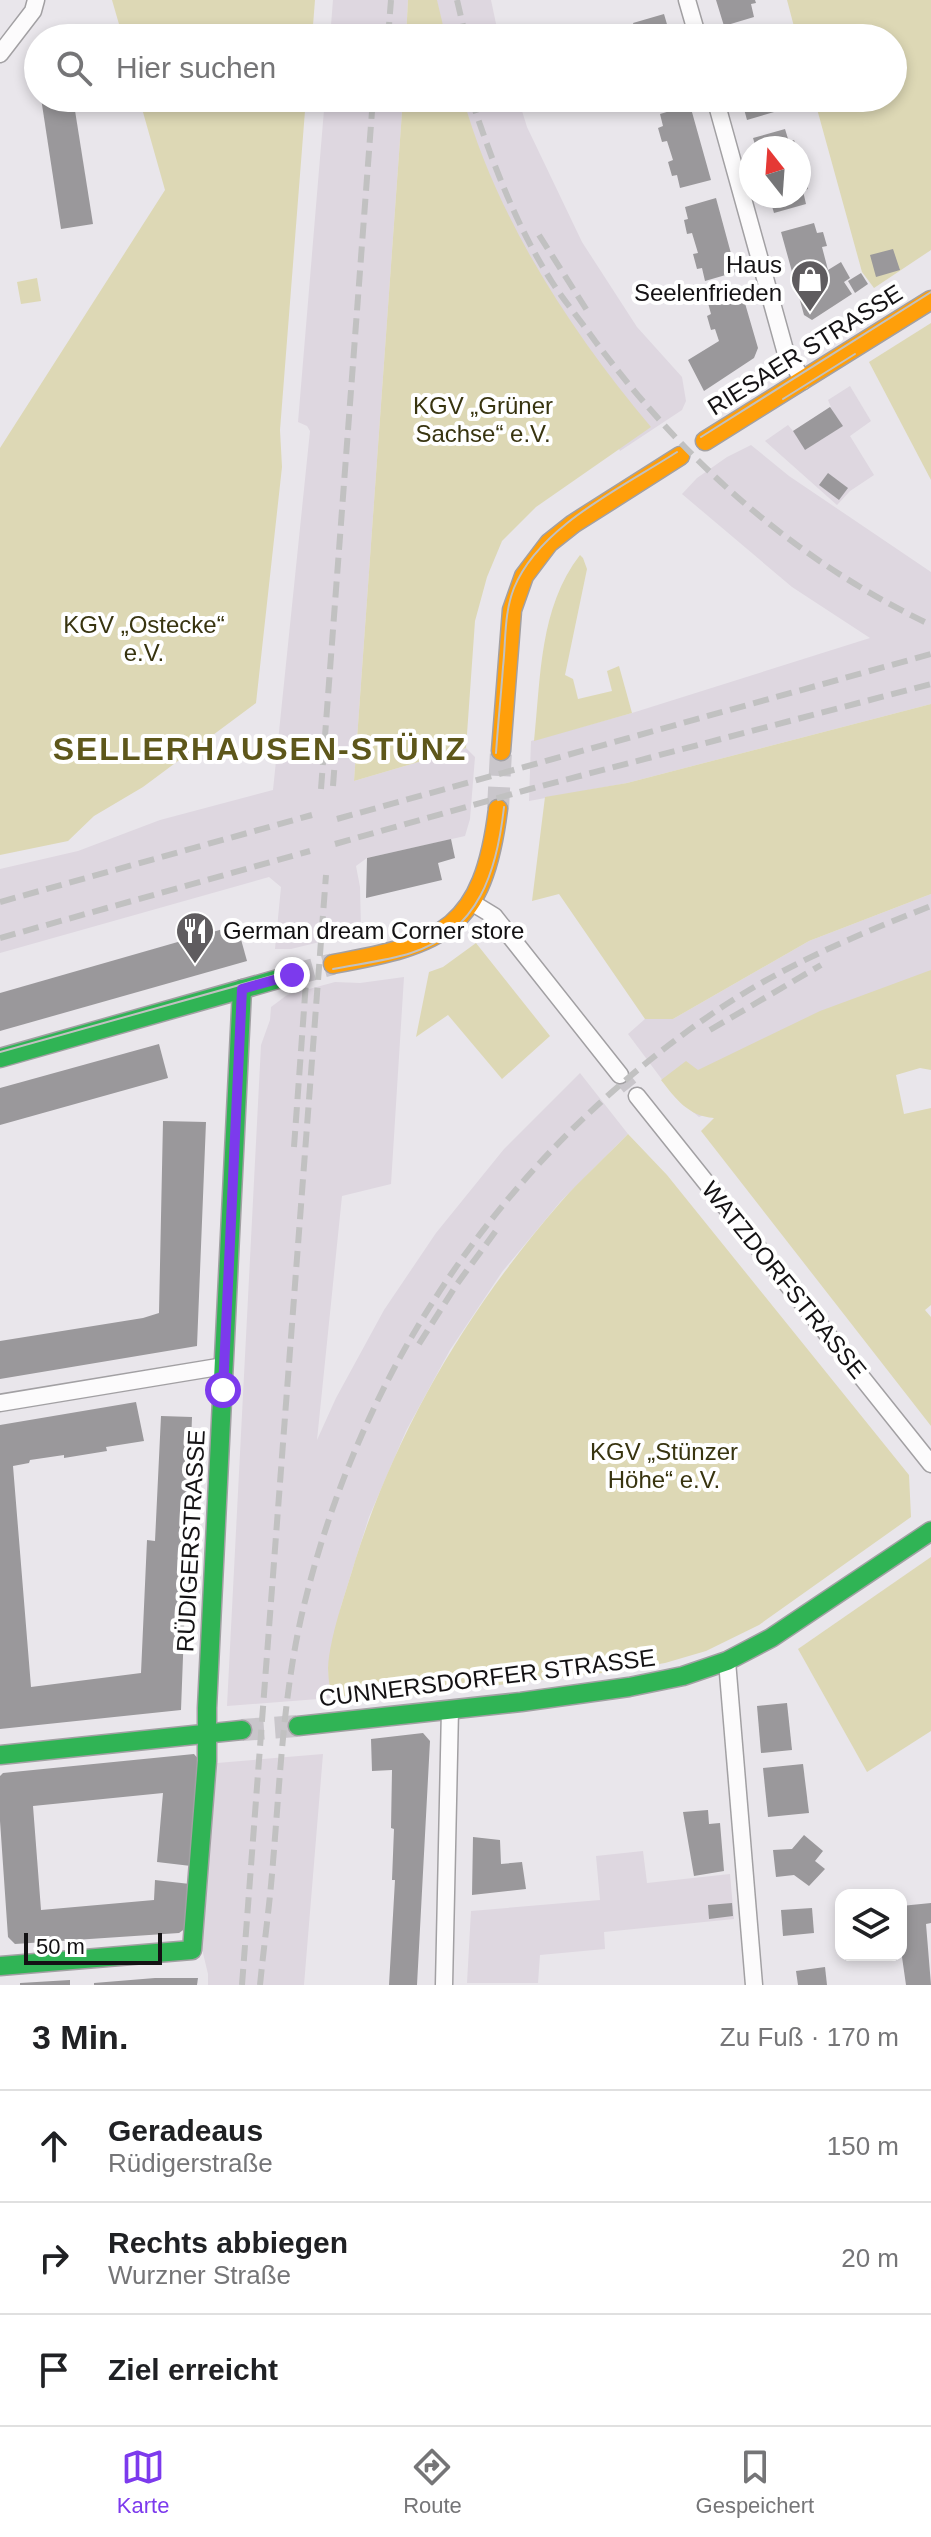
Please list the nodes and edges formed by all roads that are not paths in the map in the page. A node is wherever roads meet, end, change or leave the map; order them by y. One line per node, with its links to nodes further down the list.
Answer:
1 (36, 0): 4 (street)
2 (687, 0): 3 (street)
3 (694, 24)
4 (0, 54)
5 (719, 112): 7 (street)
6 (931, 300): 7 (street, RIESAER STRASSE)
7 (803, 381): 8 (street, RIESAER STRASSE)
8 (705, 441)
9 (680, 456): 10 (street)
10 (501, 751)
11 (498, 809): 12 (street)
12 (471, 902): 13 (street); 17 (street)
13 (333, 964)
14 (292, 975): 15 (street)
15 (242, 989): 16 (street); 19 (street, RÜDIGERSTRASSE)
16 (0, 1058)
17 (620, 1075)
18 (637, 1096): 21 (street, WATZDORFSTRASSE)
19 (224, 1366): 20 (street); 27 (street, RÜDIGERSTRASSE)
20 (0, 1403)
21 (931, 1464)
22 (931, 1531): 23 (street, CUNNERSDORFER STRASSE)
23 (727, 1661): 24 (street, CUNNERSDORFER STRASSE); 31 (street)
24 (450, 1709): 25 (street, CUNNERSDORFER STRASSE); 30 (street)
25 (298, 1726)
26 (242, 1730): 27 (street)
27 (207, 1732): 28 (street); 29 (street, RÜDIGERSTRASSE)
28 (0, 1755)
29 (0, 1966)
30 (444, 1985)
31 (754, 1985)

